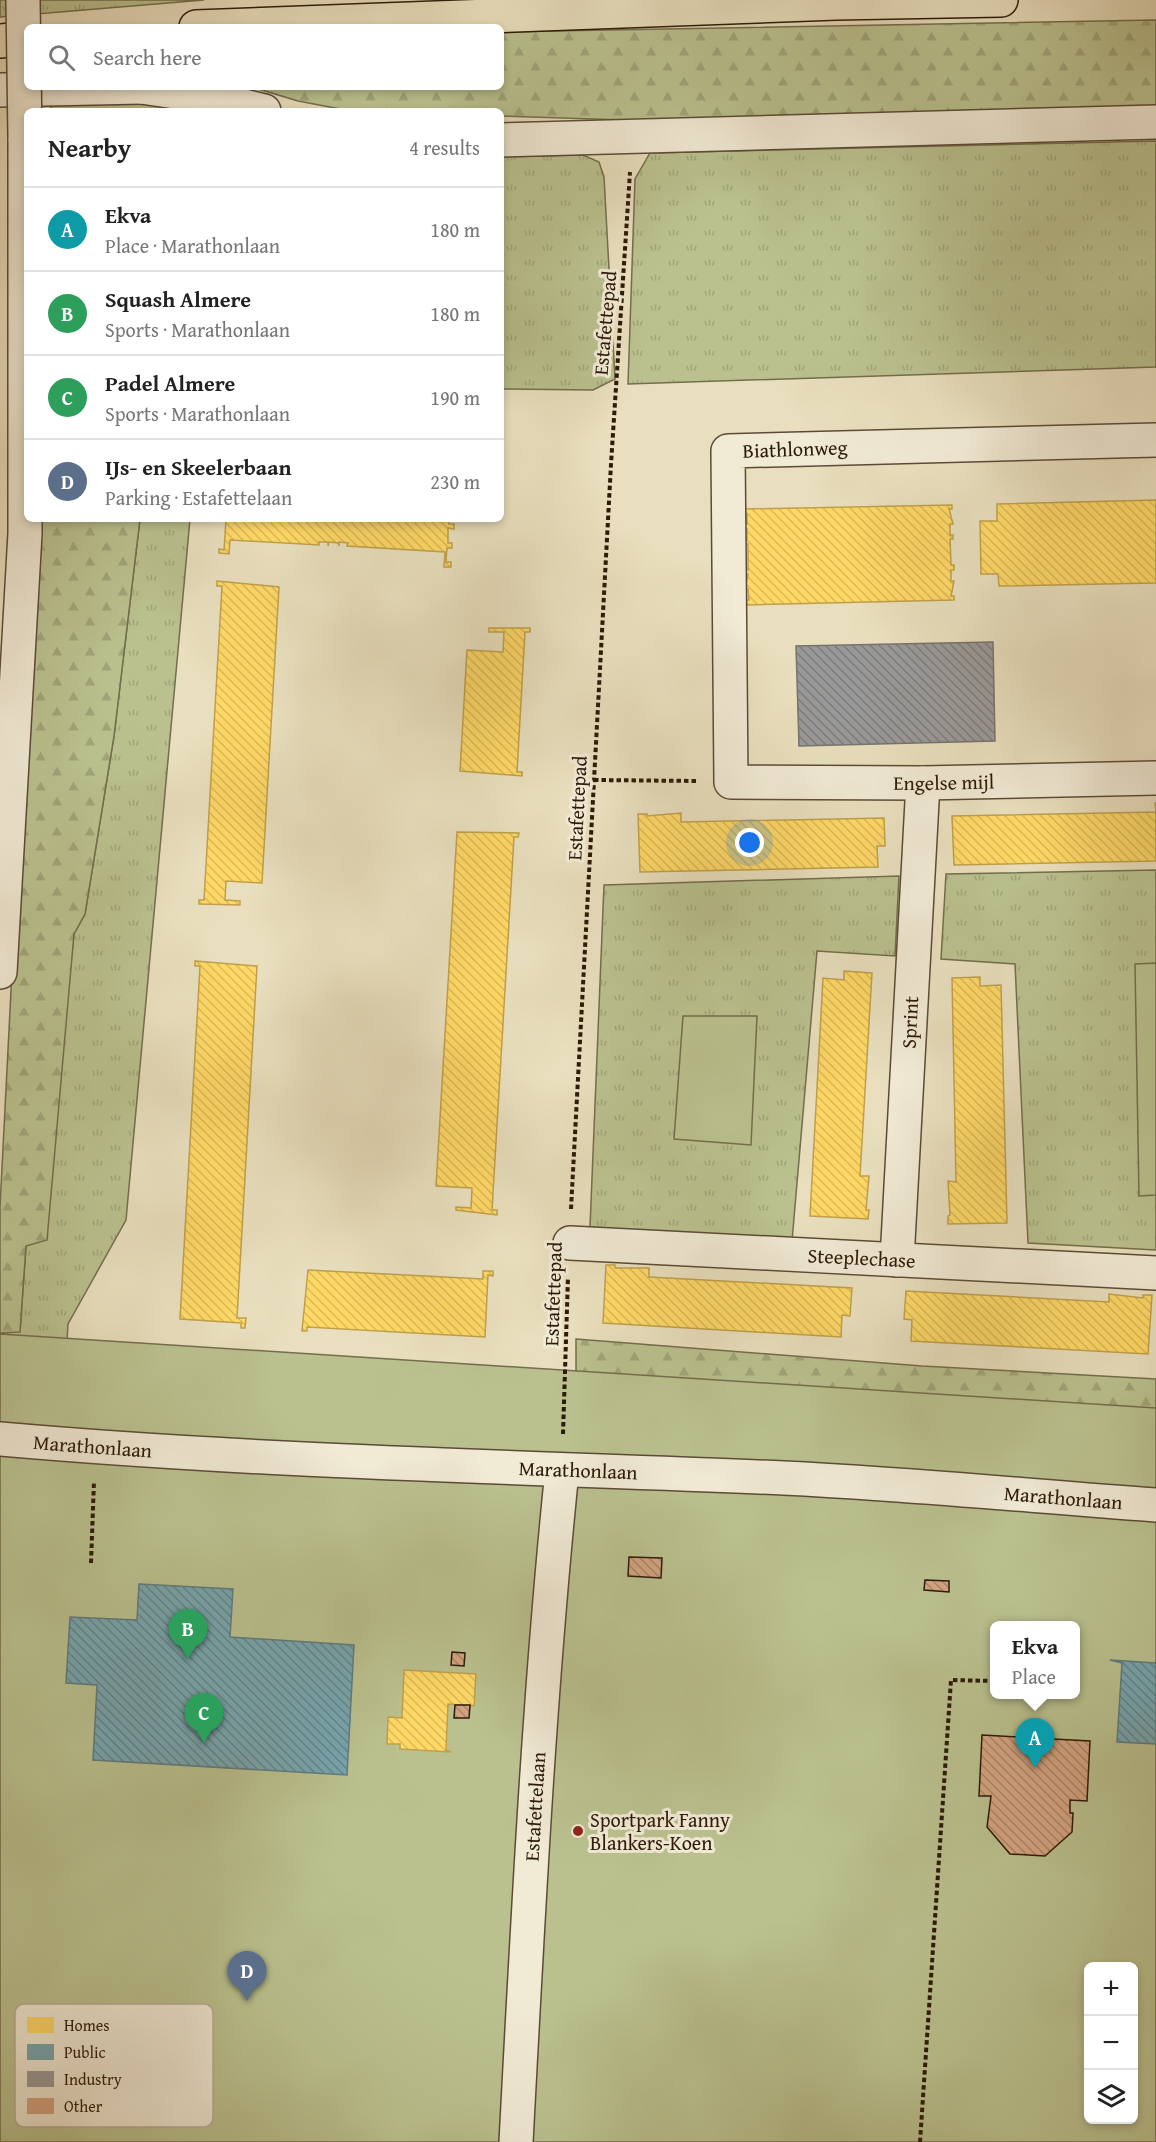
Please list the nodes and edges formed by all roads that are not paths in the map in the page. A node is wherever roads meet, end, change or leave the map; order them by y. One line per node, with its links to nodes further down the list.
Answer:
1 (23, 0): 6 (street, bridge)
2 (1001, 0): 3 (highway)
3 (276, 24)
4 (24, 38): 5 (highway)
5 (0, 40)
6 (24, 69)
7 (24, 89): 8 (street)
8 (0, 90)
9 (24, 90): 11 (street, bridge)
10 (161, 90): 12 (street)
11 (25, 108)
12 (252, 108)
13 (1156, 122): 14 (street)
14 (504, 140)
15 (1156, 440): 18 (street, Biathlonweg)
16 (25, 522): 20 (street, bridge)
17 (1156, 778): 19 (street, Engelse mijl)
18 (730, 782): 19 (street, Engelse mijl)
19 (923, 783): 22 (street, Sprint)
20 (0, 972)
21 (570, 1243): 22 (street, Steeplechase)
22 (897, 1260): 23 (street, Steeplechase)
23 (1156, 1273)
24 (0, 1439): 25 (street, Marathonlaan)
25 (562, 1471): 26 (street, Marathonlaan); 27 (street, Estafettelaan)
26 (1156, 1505)
27 (516, 2142)

